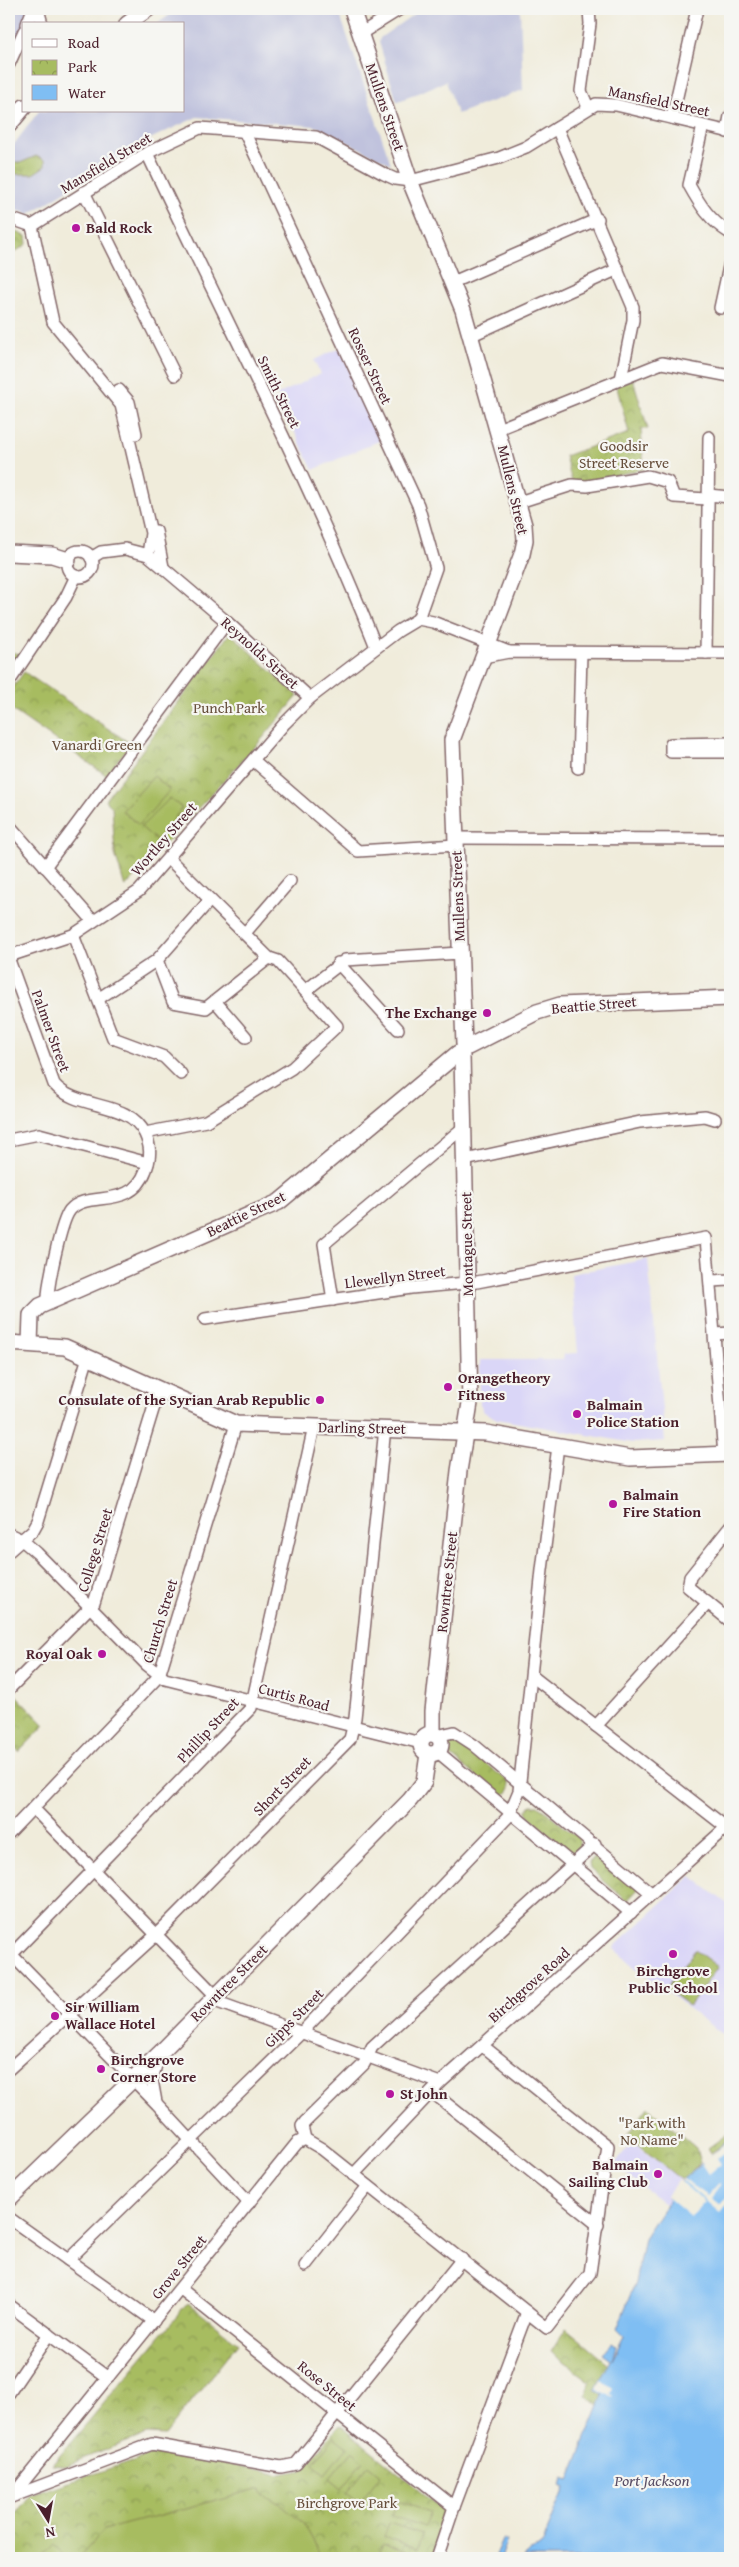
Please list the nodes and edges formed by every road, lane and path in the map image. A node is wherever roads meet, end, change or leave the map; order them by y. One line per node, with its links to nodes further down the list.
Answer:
1 (33, 9): 8 (street)
2 (38, 9): 9 (street)
3 (148, 9): 10 (street)
4 (352, 9): 11 (street, Mullens Street)
5 (400, 9): 11 (street)
6 (589, 9): 14 (street)
7 (697, 9): 17 (street)
8 (28, 22)
9 (41, 22)
10 (130, 22)
11 (360, 34): 24 (street, Mullens Street)
12 (22, 35): 13 (street)
13 (9, 64)
14 (588, 107): 17 (street, Mansfield Street); 20 (street, Mansfield Street)
15 (22, 109): 18 (street)
16 (730, 116): 22 (street)
17 (672, 118): 19 (street, Mansfield Street)
18 (9, 125)
19 (703, 126): 22 (street, Mansfield Street); 29 (street)
20 (556, 128): 24 (street, Mansfield Street); 27 (street)
21 (244, 130): 23 (street, Mansfield Street); 24 (street, Mansfield Street); 50 (street, Rosser Street)
22 (729, 132)
23 (147, 153): 25 (street, Mansfield Street); 53 (street, Smith Street)
24 (410, 181): 32 (street, Mullens Street)
25 (84, 192): 28 (street, Mansfield Street); 35 (street)
26 (9, 218): 28 (street)
27 (598, 219): 31 (street); 32 (street)
28 (32, 226): 38 (street)
29 (730, 233)
30 (730, 262): 33 (street)
31 (618, 269): 34 (street); 37 (street)
32 (453, 282): 34 (street, Mullens Street)
33 (720, 308)
34 (470, 336): 39 (street, Mullens Street)
35 (175, 375)
36 (730, 376): 37 (street)
37 (621, 379): 39 (street)
38 (125, 404): 45 (street); 48 (street)
39 (498, 429): 43 (street, Mullens Street)
40 (709, 437): 41 (street)
41 (707, 497): 42 (street); 43 (street); 56 (street)
42 (730, 497)
43 (519, 502): 52 (street, Mullens Street)
44 (9, 553): 47 (street)
45 (148, 555): 46 (street, Reynolds Street); 48 (street, Reynolds Street)
46 (91, 558): 47 (street); 49 (street)
47 (68, 560): 49 (street)
48 (163, 567): 51 (street, Reynolds Street)
49 (76, 576): 59 (street)
50 (418, 619): 52 (street); 53 (street, Reynolds Street)
51 (227, 622): 60 (street, Reynolds Street); 69 (street)
52 (488, 642): 54 (street); 58 (street, Mullens Street)
53 (376, 647): 60 (street, Reynolds Street)
54 (510, 652): 55 (street); 58 (street)
55 (581, 653): 56 (street); 64 (street)
56 (706, 653): 57 (street)
57 (730, 653)
58 (483, 657): 67 (street, Mullens Street)
59 (9, 682)
60 (310, 698): 63 (street, Wortley Street)
61 (730, 743): 62 (street)
62 (730, 752)
63 (253, 760): 67 (street); 68 (street, Wortley Street)
64 (578, 768)
65 (9, 825): 69 (street)
66 (730, 839): 67 (street)
67 (455, 841): 75 (street, Mullens Street)
68 (168, 858): 71 (street); 72 (street, Wortley Street)
69 (45, 867): 72 (street)
70 (290, 881): 73 (street)
71 (210, 900): 73 (street); 79 (street)
72 (93, 921): 74 (street, Wortley Street)
73 (244, 933): 77 (street)
74 (73, 935): 76 (street, Wortley Street); 82 (street)
75 (460, 953): 80 (street); 87 (street, Mullens Street)
76 (9, 956)
77 (269, 958): 81 (street); 84 (street)
78 (9, 960): 91 (street, Palmer Street)
79 (156, 960): 82 (street); 84 (street)
80 (338, 963): 81 (street); 85 (street)
81 (305, 991): 91 (street)
82 (98, 999): 88 (street)
83 (728, 1001): 87 (street, Beattie Street)
84 (211, 1005): 86 (street)
85 (398, 1029)
86 (246, 1038)
87 (463, 1050): 90 (street, Montague Street); 99 (street, Beattie Street)
88 (180, 1074)
89 (715, 1119): 93 (street)
90 (464, 1127): 93 (street, Montague Street); 98 (street)
91 (145, 1133): 94 (street)
92 (9, 1140): 94 (street)
93 (465, 1160): 97 (street, Montague Street)
94 (148, 1163): 99 (street)
95 (730, 1280): 96 (street)
96 (711, 1281): 97 (street, Llewellyn Street); 102 (street)
97 (467, 1283): 98 (street, Llewellyn Street); 110 (street, Montague Street)
98 (333, 1300): 100 (street, Llewellyn Street)
99 (48, 1302): 104 (street, Beattie Street)
100 (205, 1319)
101 (730, 1333): 102 (street)
102 (715, 1334): 112 (street)
103 (9, 1343): 104 (street, Darling Street)
104 (30, 1344): 105 (street, Darling Street)
105 (88, 1357): 106 (street, Darling Street); 115 (street)
106 (159, 1390): 107 (street, Darling Street); 118 (street, College Street)
107 (236, 1424): 108 (street, Darling Street); 120 (street, Church Street)
108 (314, 1427): 109 (street, Darling Street); 123 (street, Phillip Street)
109 (385, 1428): 110 (street, Darling Street); 125 (street, Short Street)
110 (466, 1431): 111 (street, Darling Street); 126 (street, Rowntree Street)
111 (558, 1446): 112 (street, Darling Street); 121 (street, Gipps Street)
112 (727, 1454)
113 (730, 1527): 117 (street)
114 (9, 1534): 115 (street, Curtis Road)
115 (22, 1540): 116 (street); 118 (street, Curtis Road)
116 (9, 1552)
117 (708, 1603): 119 (street); 124 (street)
118 (91, 1609): 120 (street, Curtis Road); 122 (street, College Street)
119 (730, 1621)
120 (159, 1676): 123 (street, Curtis Road); 128 (street, Church Street)
121 (532, 1676): 124 (street); 127 (street, Gipps Street)
122 (9, 1689)
123 (253, 1701): 125 (street, Curtis Road); 134 (street, Phillip Street)
124 (596, 1726): 130 (street)
125 (353, 1728): 126 (street, Curtis Road); 137 (street, Short Street)
126 (431, 1744): 127 (street); 129 (street); 139 (street, Rowntree Street)
127 (519, 1782): 129 (street, Gipps Street); 132 (street)
128 (32, 1808): 131 (street, Church Street); 134 (street)
129 (509, 1811): 133 (street); 141 (street, Gipps Street)
130 (728, 1826): 135 (street, Birchgrove Road)
131 (9, 1833)
132 (594, 1844): 133 (street); 135 (street)
133 (573, 1865): 136 (street); 144 (street)
134 (94, 1871): 137 (street); 138 (street, Phillip Street)
135 (651, 1893): 136 (street, Birchgrove Road)
136 (631, 1913): 142 (street, Birchgrove Road)
137 (156, 1935): 139 (street); 140 (street, Short Street)
138 (10, 1955): 140 (street)
139 (214, 1998): 141 (street); 143 (street, Rowntree Street)
140 (69, 2014): 145 (street, Short Street); 146 (street)
141 (301, 2033): 144 (street); 151 (street, Gipps Street)
142 (483, 2046): 147 (street, Birchgrove Road); 157 (street)
143 (159, 2054): 146 (street, Rowntree Street); 149 (street)
144 (368, 2057): 147 (street); 150 (street)
145 (9, 2070)
146 (133, 2079): 149 (street); 154 (street, Rowntree Street)
147 (440, 2083): 148 (street, Birchgrove Road)
148 (432, 2092): 152 (street, Birchgrove Road); 157 (street)
149 (157, 2104): 151 (street)
150 (305, 2138): 152 (street); 155 (street, Grove Street)
151 (191, 2141): 155 (street); 159 (street, Gipps Street)
152 (353, 2174): 153 (street)
153 (368, 2186): 158 (street); 160 (street)
154 (9, 2199)
155 (249, 2203): 161 (street, Grove Street)
156 (9, 2218): 159 (street)
157 (598, 2225): 163 (street)
158 (462, 2259): 163 (street); 168 (street)
159 (68, 2260): 164 (street)
160 (305, 2266)
161 (181, 2289): 164 (street, Grove Street); 168 (street, Rose Street)
162 (9, 2304): 165 (street)
163 (527, 2312): 170 (street)
164 (154, 2321): 166 (street, Grove Street)
165 (50, 2334): 166 (street); 167 (street)
166 (108, 2378): 169 (street, Grove Street)
167 (9, 2393)
168 (337, 2414): 169 (street); 170 (street, Rose Street)
169 (10, 2499)
170 (454, 2507): 171 (street)
171 (438, 2558)

